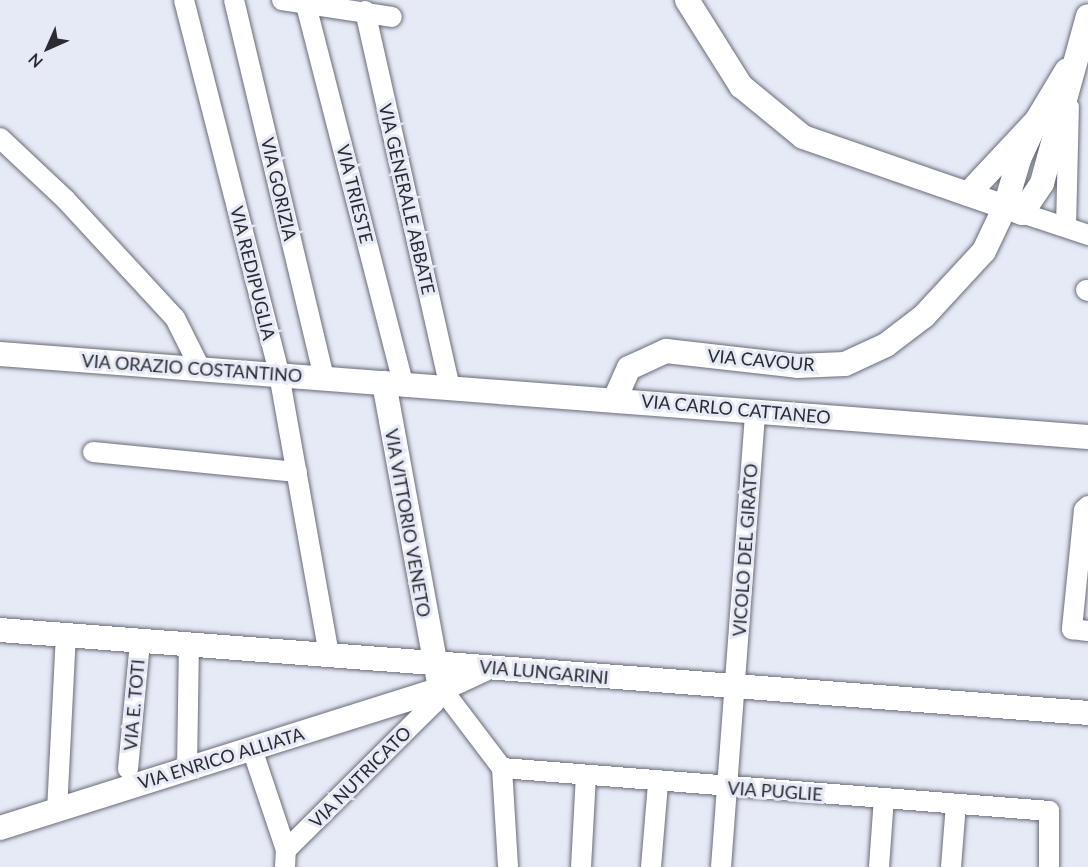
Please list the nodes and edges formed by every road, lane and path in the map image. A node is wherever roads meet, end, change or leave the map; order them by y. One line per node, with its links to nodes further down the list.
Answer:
1 (184, 0): 19 (street, VIA REDIPUGLIA)
2 (234, 0): 20 (street, VIA GORIZIA)
3 (282, 0): 5 (street)
4 (687, 0): 13 (street)
5 (306, 5): 6 (street); 21 (street, VIA TRIESTE)
6 (365, 11): 8 (street); 22 (street, VIA GENERALE ABBATE)
7 (1088, 16): 9 (street)
8 (392, 17)
9 (1074, 57): 10 (street); 11 (street)
10 (1069, 93): 14 (street); 15 (street)
11 (1037, 120): 13 (street); 14 (street)
12 (0, 138): 18 (street)
13 (968, 194): 14 (street)
14 (1014, 210): 15 (street); 23 (street, VIA CAVOUR)
15 (1066, 227): 16 (street)
16 (1088, 235)
17 (0, 354): 18 (street, VIA ORAZIO COSTANTINO)
18 (201, 368): 19 (street, VIA ORAZIO COSTANTINO)
19 (279, 374): 20 (street, VIA ORAZIO COSTANTINO); 27 (street, VIA REDIPUGLIA)
20 (324, 377): 21 (street, VIA ORAZIO COSTANTINO)
21 (394, 383): 22 (street, VIA CARLO CATTANEO); 36 (street, VIA VITTORIO VENETO)
22 (450, 387): 23 (street, VIA CARLO CATTANEO)
23 (615, 399): 24 (street, VIA CARLO CATTANEO)
24 (755, 411): 25 (street, VIA CARLO CATTANEO); 38 (street, VICOLO DEL GIRATO)
25 (1088, 437)
26 (93, 452): 27 (street)
27 (297, 472): 35 (street, VIA REDIPUGLIA)
28 (1088, 506): 29 (street)
29 (1083, 576): 31 (street)
30 (0, 630): 32 (street, VIA LUNGARINI)
31 (1088, 631)
32 (66, 635): 33 (street, VIA LUNGARINI); 50 (street)
33 (140, 641): 34 (street, VIA LUNGARINI); 43 (street, VIA E. TOTI)
34 (189, 644): 35 (street, VIA LUNGARINI); 44 (street)
35 (329, 655): 36 (street, VIA LUNGARINI)
36 (433, 663): 37 (street, VIA LUNGARINI); 39 (street, VIA VITTORIO VENETO)
37 (487, 668): 38 (street, VIA LUNGARINI); 39 (street, VIA ENRICO ALLIATA)
38 (734, 688): 40 (street, VIA LUNGARINI); 47 (street, VICOLO DEL GIRATO)
39 (442, 689): 41 (street, VIA ENRICO ALLIATA); 42 (street); 52 (street, VIA NUTRICATO)
40 (1088, 713)
41 (252, 749): 44 (street, VIA ENRICO ALLIATA); 52 (street)
42 (502, 768): 45 (street, VIA PUGLIE); 53 (street)
43 (128, 769)
44 (187, 769): 50 (street, VIA ENRICO ALLIATA)
45 (586, 776): 46 (street, VIA PUGLIE); 54 (street)
46 (658, 783): 47 (street, VIA PUGLIE); 55 (street)
47 (727, 789): 48 (street, VIA PUGLIE); 56 (street, VICOLO DEL GIRATO)
48 (884, 798): 49 (street, VIA PUGLIE); 57 (street)
49 (956, 804): 58 (street); 59 (street, VIA PUGLIE)
50 (57, 811): 51 (street, VIA ENRICO ALLIATA)
51 (0, 828)
52 (285, 858)
53 (508, 867)
54 (581, 867)
55 (651, 867)
56 (721, 867)
57 (879, 867)
58 (951, 867)
59 (1049, 867)

